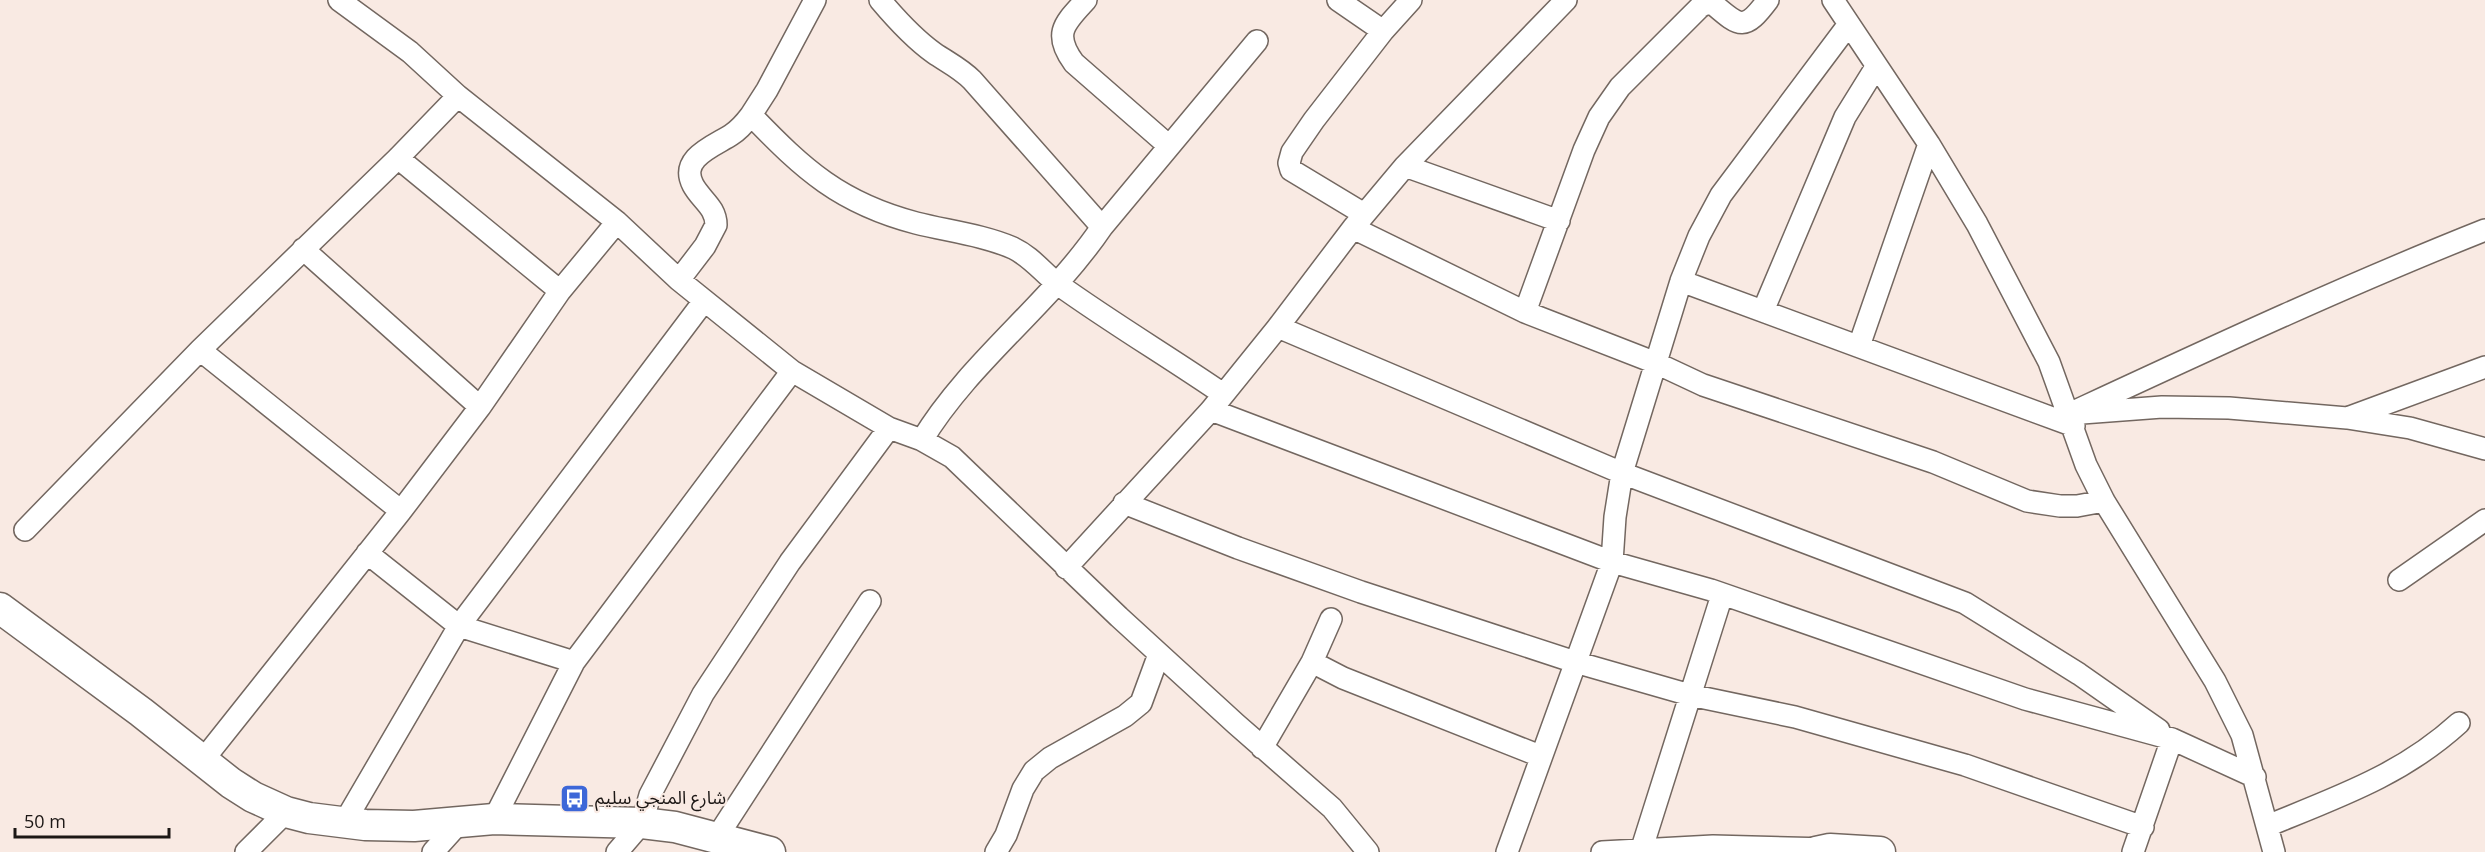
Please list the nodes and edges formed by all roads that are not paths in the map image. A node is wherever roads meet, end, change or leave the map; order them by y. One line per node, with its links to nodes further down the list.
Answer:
1 (339, 0): 14 (street)
2 (815, 0): 15 (street)
3 (880, 0): 23 (street)
4 (1086, 0): 17 (street)
5 (1338, 0): 11 (street)
6 (1411, 0): 11 (street)
7 (1566, 0): 19 (street)
8 (1768, 0): 21 (street)
9 (1833, 0): 10 (street)
10 (1849, 24): 13 (street); 27 (street)
11 (1383, 31): 20 (street)
12 (1257, 41): 17 (street)
13 (1876, 68): 16 (street); 31 (street)
14 (458, 96): 18 (street); 22 (street)
15 (751, 115): 26 (street); 28 (street)
16 (1929, 144): 34 (street); 42 (street)
17 (1169, 146): 23 (street)
18 (398, 158): 25 (street); 29 (street)
19 (1405, 166): 20 (street); 21 (street)
20 (1358, 221): 32 (street); 33 (street)
21 (1559, 221): 32 (street)
22 (617, 222): 26 (street); 29 (street)
23 (1102, 226): 28 (street)
24 (2485, 230): 42 (street)
25 (303, 249): 35 (street); 40 (street)
26 (679, 280): 30 (street)
27 (1681, 281): 31 (street); 36 (street)
28 (1058, 284): 39 (street); 44 (street)
29 (560, 291): 40 (street)
30 (704, 301): 38 (street); 60 (street)
31 (1763, 311): 34 (street)
32 (1525, 312): 36 (street)
33 (1278, 327): 39 (street); 46 (street)
34 (1859, 346): 42 (street)
35 (200, 351): 49 (street); 51 (street)
36 (1656, 363): 46 (street); 47 (street)
37 (2485, 367): 41 (street)
38 (792, 371): 43 (street); 62 (street)
39 (1217, 402): 48 (street); 53 (street)
40 (480, 407): 49 (street)
41 (2347, 418): 42 (street); 45 (street)
42 (2072, 420): 47 (street)
43 (889, 428): 44 (street); 76 (street)
44 (922, 440): 54 (street)
45 (2485, 449)
46 (1622, 473): 53 (street); 67 (street)
47 (2104, 501): 71 (street)
48 (1124, 503): 54 (street); 64 (street)
49 (401, 511): 52 (street)
50 (2485, 520): 55 (street)
51 (25, 530)
52 (367, 553): 60 (street); 70 (street)
53 (1612, 562): 56 (street); 64 (street)
54 (1066, 568): 61 (street)
55 (2399, 580)
56 (1722, 595): 65 (street); 67 (street)
57 (870, 601): 79 (street)
58 (0, 608): 70 (street)
59 (1331, 619): 63 (street)
60 (459, 626): 62 (street); 75 (street)
61 (1159, 654): 68 (street); 86 (street)
62 (574, 662): 73 (street)
63 (1312, 662): 68 (street); 69 (street)
64 (1575, 662): 65 (street); 69 (street)
65 (1690, 696): 78 (street); 80 (street)
66 (2459, 723): 77 (street)
67 (2172, 739): 71 (street); 78 (street)
68 (1262, 748): 87 (street)
69 (1540, 756): 88 (street)
70 (203, 760): 72 (street)
71 (2255, 777): 77 (street)
72 (286, 812): 75 (street); 82 (street)
73 (494, 819): 74 (street); 76 (street)
74 (460, 822): 75 (street); 83 (street)
75 (344, 823)
76 (642, 823): 79 (street); 84 (street)
77 (2267, 826): 92 (street)
78 (2143, 827): 91 (street)
79 (717, 837): 85 (street)
80 (1642, 848): 81 (street); 89 (street)
81 (1831, 851): 90 (street)
82 (246, 852)
83 (433, 852)
84 (618, 852)
85 (771, 852)
86 (996, 852)
87 (1368, 852)
88 (1507, 852)
89 (1602, 852)
90 (1880, 852)
91 (2133, 852)
92 (2274, 852)

